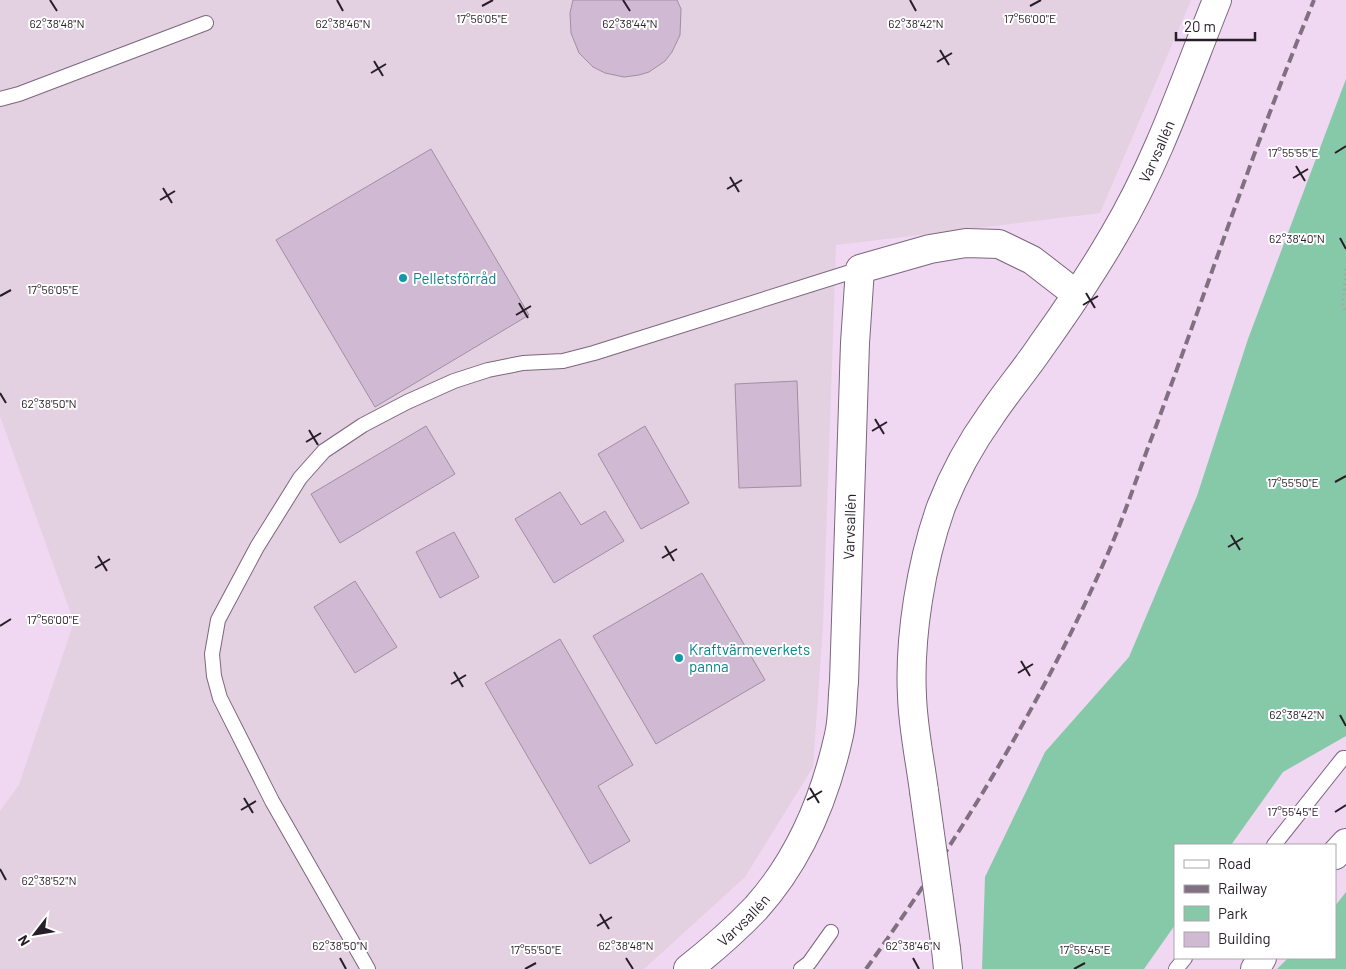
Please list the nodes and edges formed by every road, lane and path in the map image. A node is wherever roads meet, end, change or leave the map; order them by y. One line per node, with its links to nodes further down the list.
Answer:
1 (1217, 0): 6 (street, Varvsallén)
2 (206, 23): 3 (lane)
3 (0, 99)
4 (860, 269): 6 (street); 15 (lane); 16 (street, Varvsallén)
5 (1346, 269): 7 (path)
6 (1076, 294): 13 (street, Varvsallén, bridge)
7 (1346, 313)
8 (1346, 758): 10 (lane)
9 (1346, 843): 11 (street)
10 (1275, 844)
11 (1336, 854)
12 (831, 932): 17 (lane)
13 (947, 959)
14 (1184, 959): 18 (lane)
15 (368, 969)
16 (688, 969)
17 (801, 969)
18 (1176, 969)

